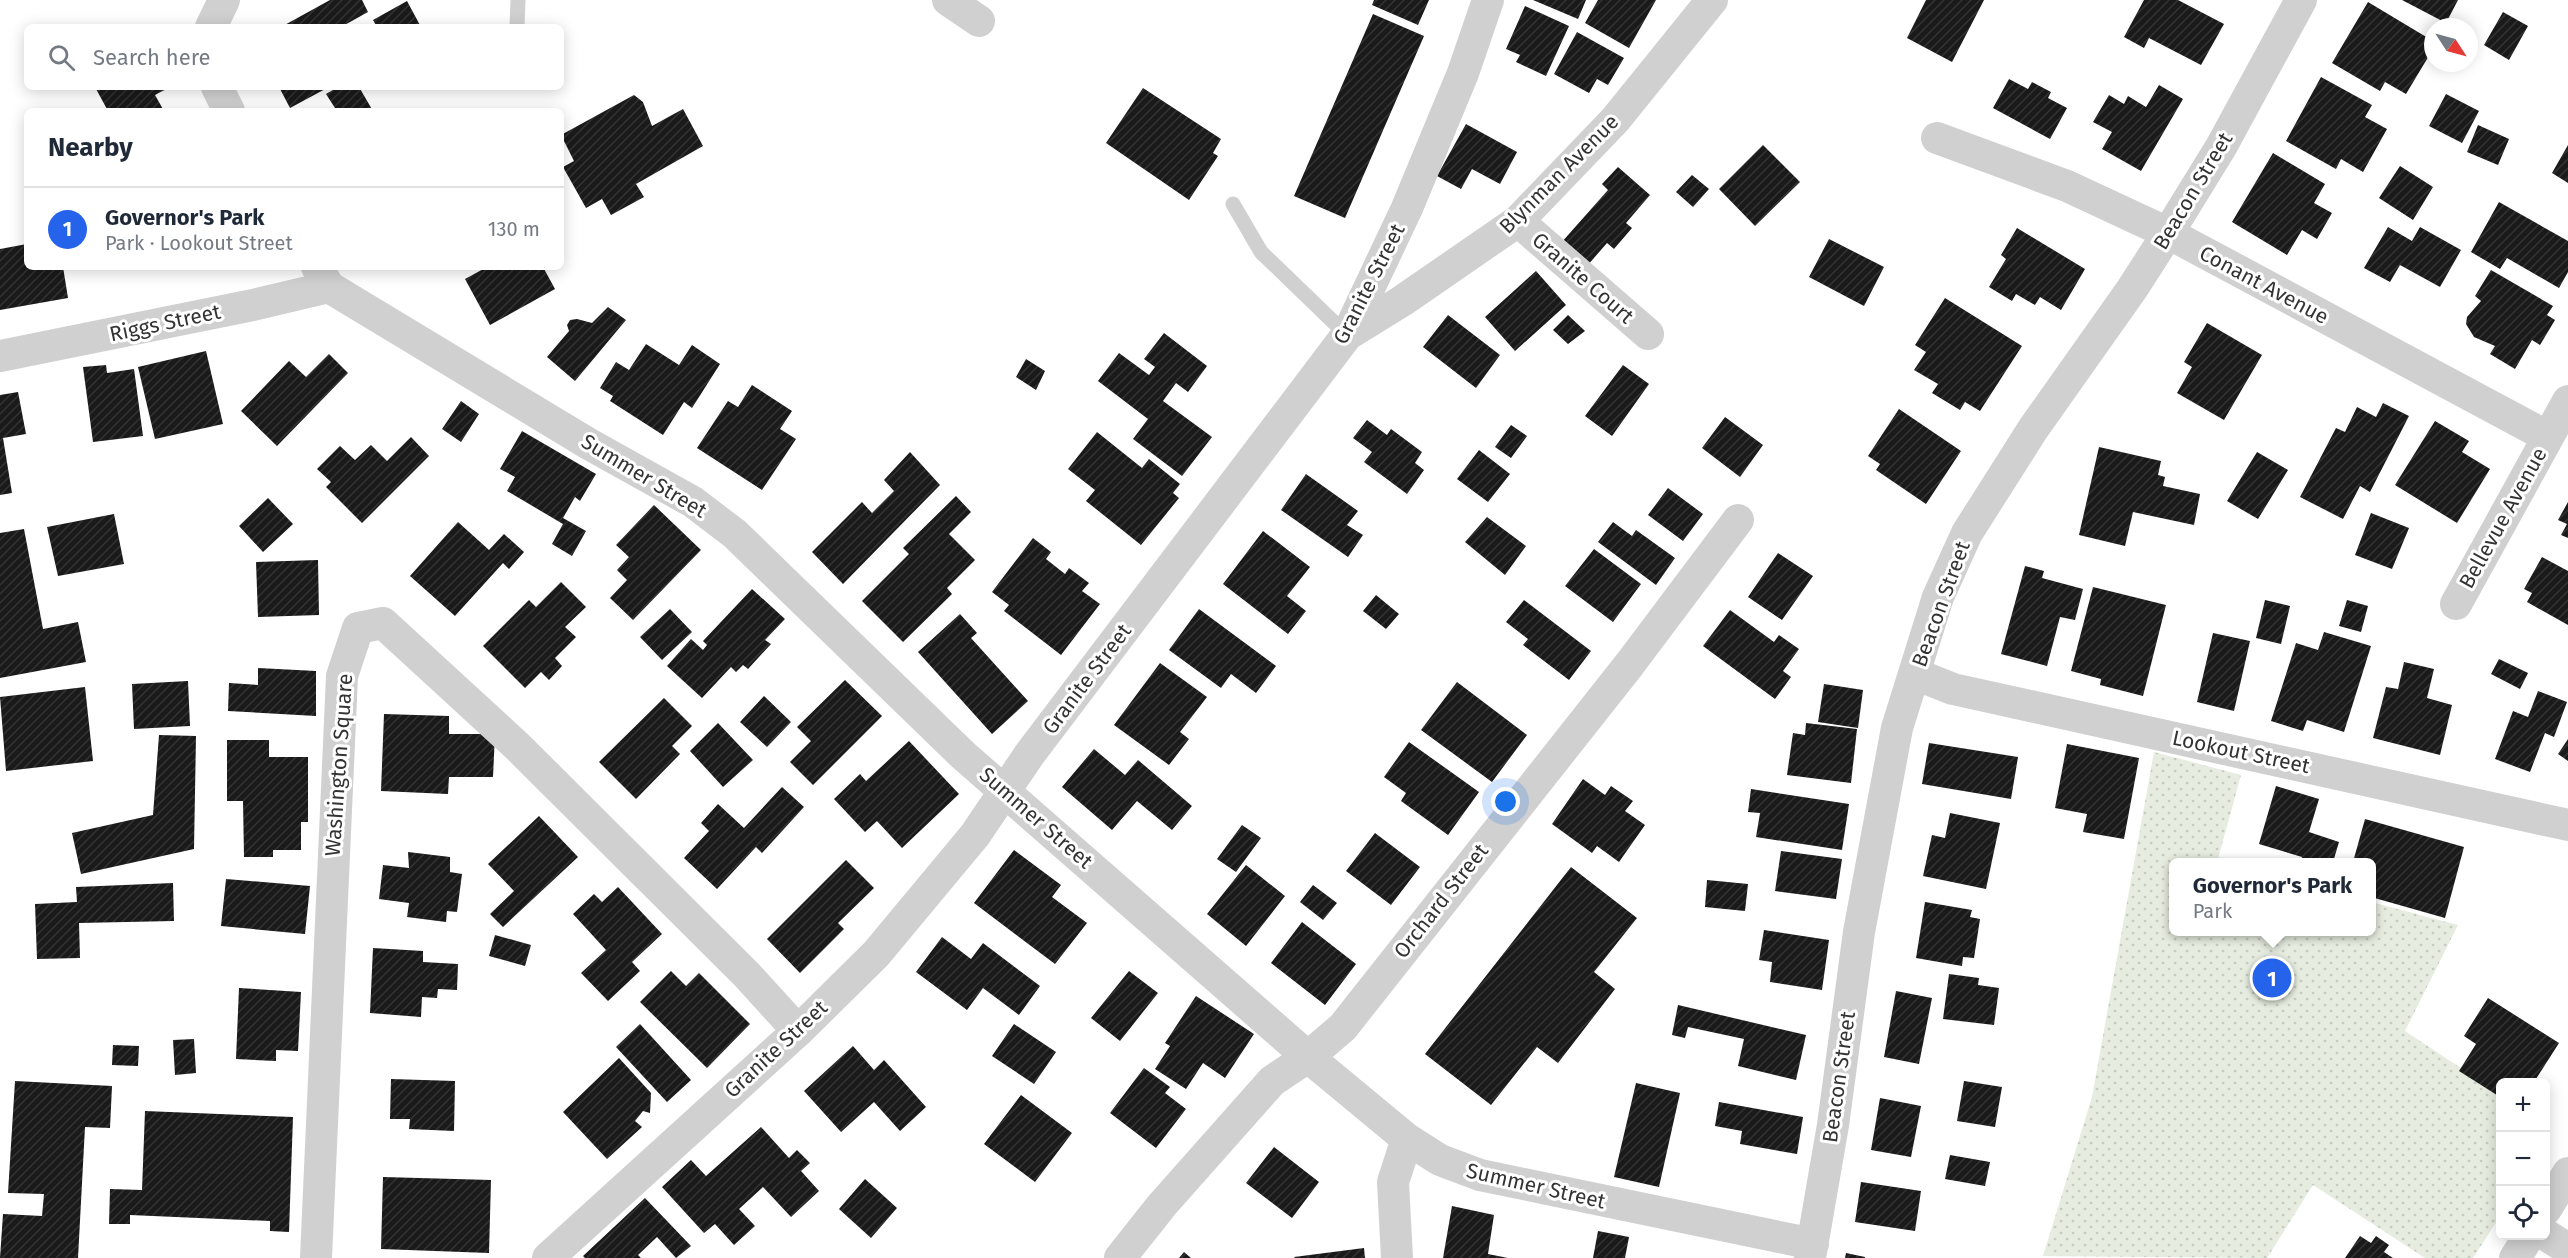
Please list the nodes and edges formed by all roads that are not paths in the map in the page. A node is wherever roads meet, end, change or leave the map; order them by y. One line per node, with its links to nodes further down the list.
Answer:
1 (224, 0): 8 (street)
2 (518, 0): 9 (lane)
3 (948, 0): 7 (street)
4 (1488, 0): 18 (street, Granite Street)
5 (1712, 0): 14 (street, Blynman Avenue)
6 (2301, 0): 15 (street, Beacon Street)
7 (979, 21)
8 (212, 24)
9 (517, 24)
10 (218, 90): 11 (street)
11 (228, 108)
12 (1937, 138): 15 (street, Conant Avenue)
13 (1233, 204): 18 (lane)
14 (1518, 221): 17 (street, Granite Court); 18 (street, Blynman Avenue)
15 (2168, 233): 21 (street, Conant Avenue); 24 (street, Beacon Street)
16 (323, 277): 19 (street, Riggs Street); 25 (street, Summer Street)
17 (1648, 334)
18 (1347, 335): 25 (street, Granite Street)
19 (0, 356)
20 (2568, 401): 21 (street, Bellevue Avenue)
21 (2548, 437): 23 (street, Bellevue Avenue)
22 (1738, 520): 28 (street, Orchard Street)
23 (2456, 604)
24 (1915, 674): 26 (street, Lookout Street); 35 (street, Beacon Street)
25 (1005, 791): 27 (street, Granite Street); 28 (street, Summer Street)
26 (2568, 825)
27 (798, 1030): 36 (street, Washington Square); 37 (street, Granite Street)
28 (1308, 1057): 29 (street, Summer Street); 38 (street, Orchard Street)
29 (1407, 1139): 35 (street, Summer Street); 39 (street)
30 (2568, 1173): 31 (street)
31 (2550, 1202)
32 (2550, 1238): 34 (street)
33 (2526, 1240): 40 (street)
34 (2568, 1250)
35 (1811, 1251)
36 (316, 1258)
37 (548, 1258)
38 (1120, 1258)
39 (1396, 1258)
40 (2515, 1258)

